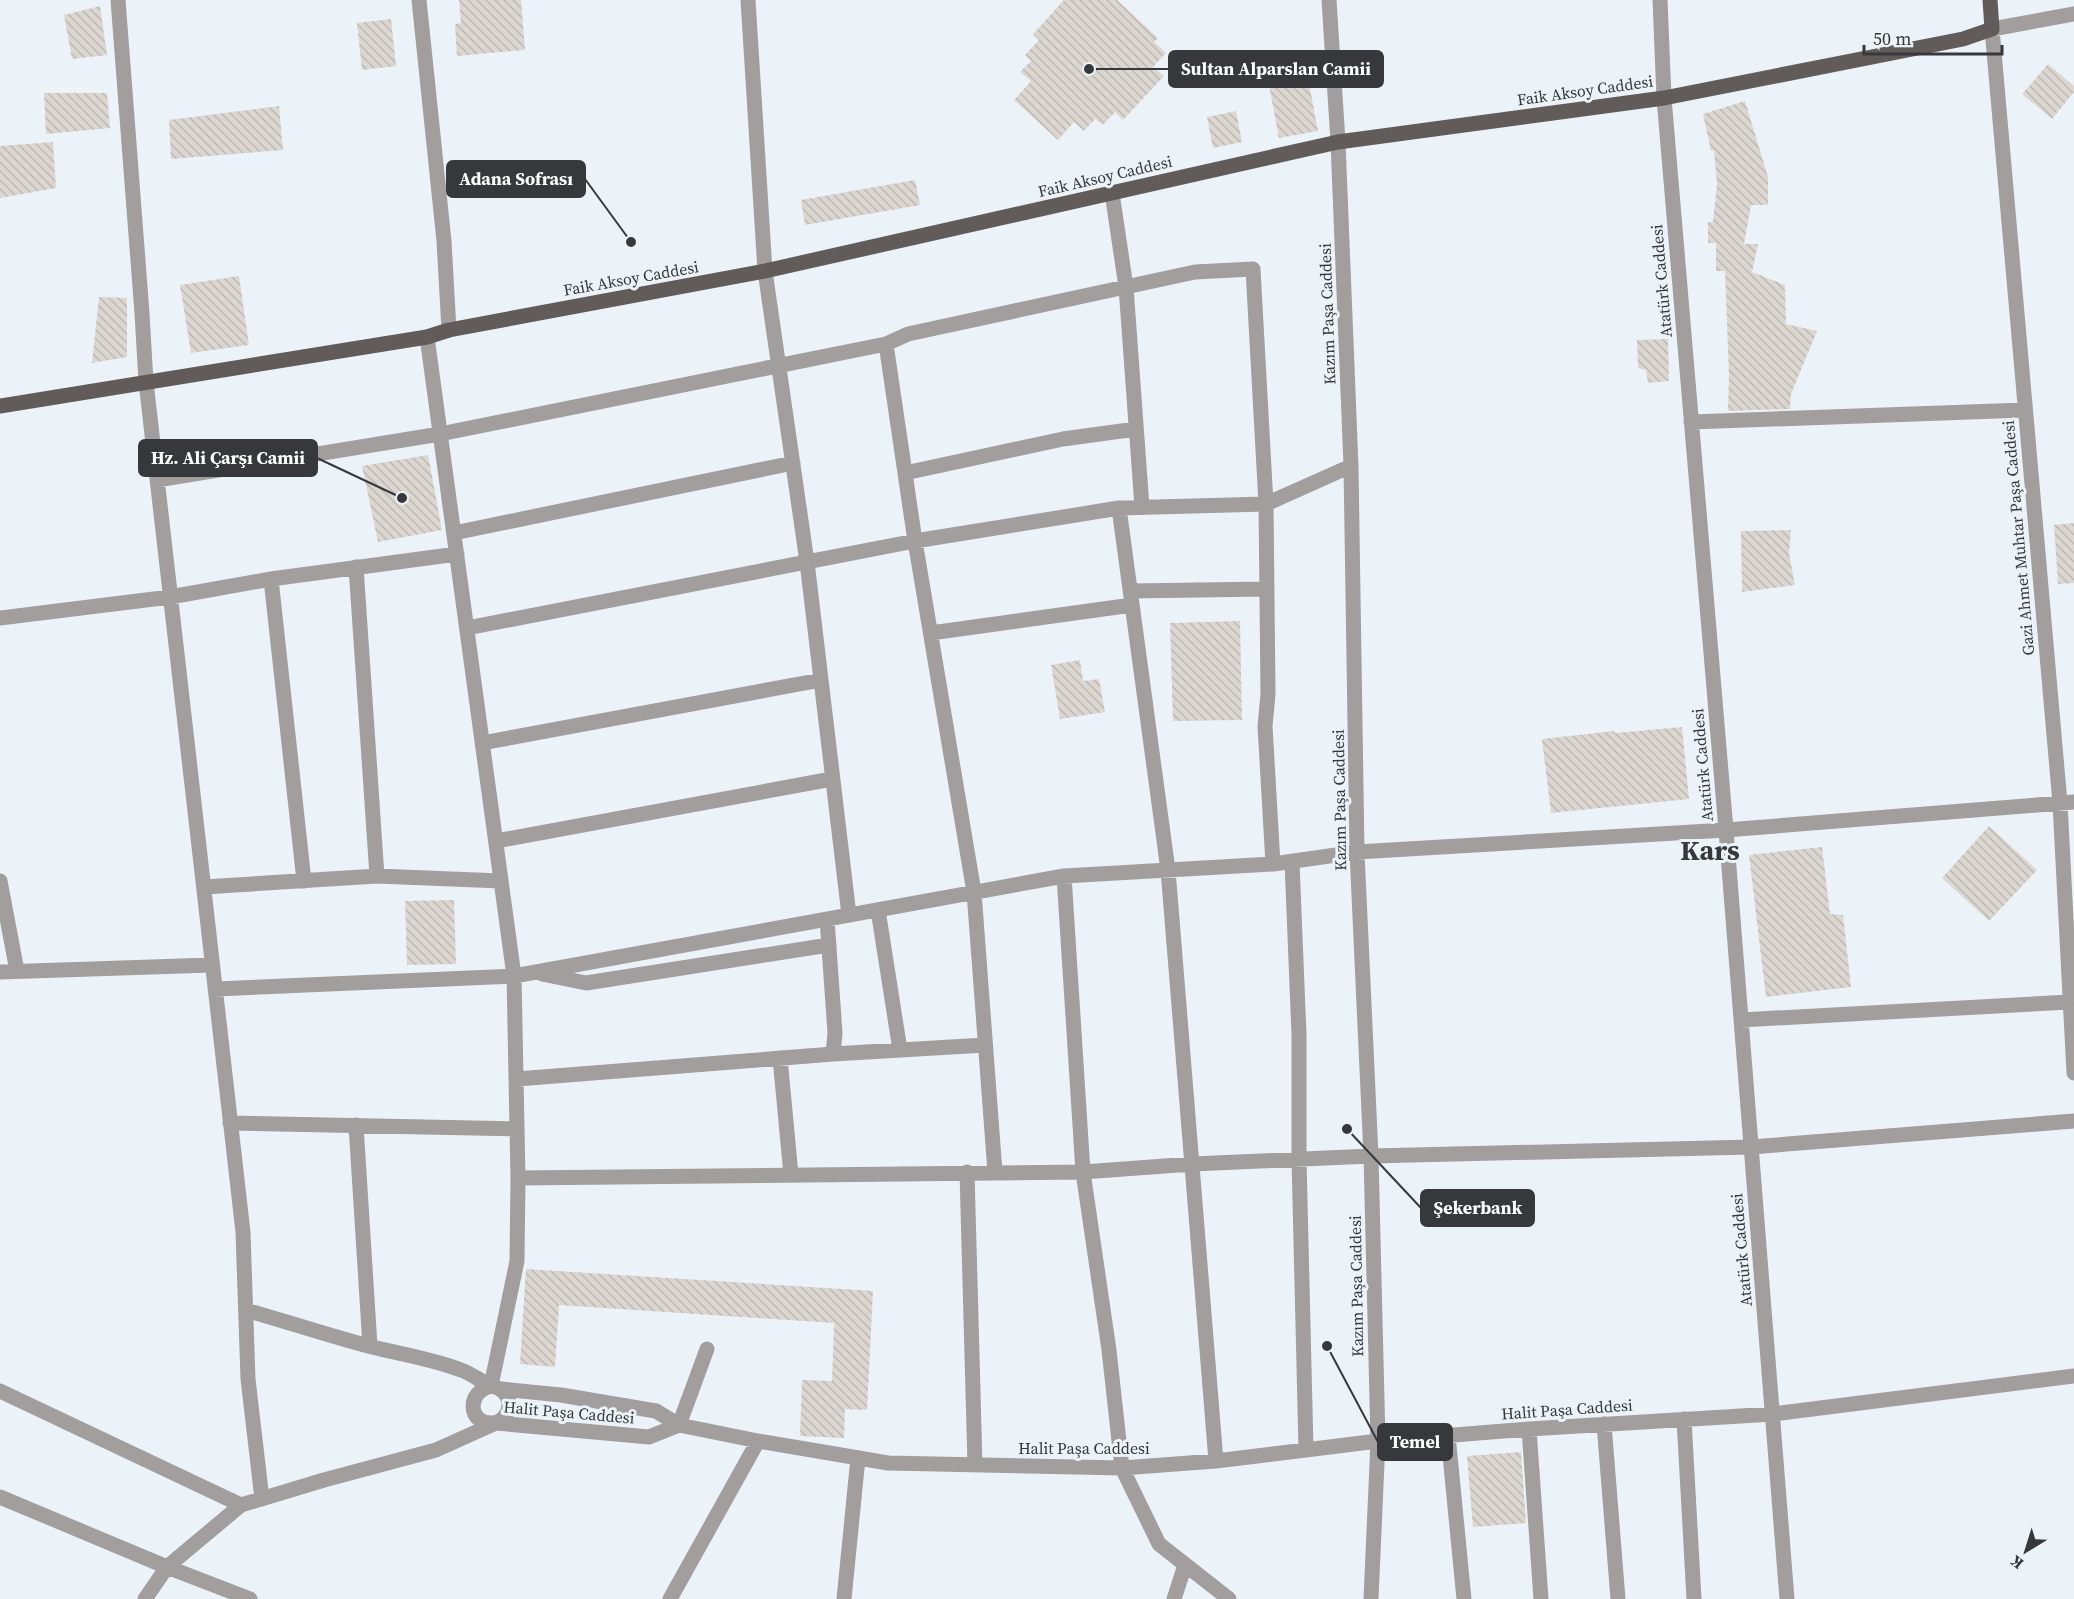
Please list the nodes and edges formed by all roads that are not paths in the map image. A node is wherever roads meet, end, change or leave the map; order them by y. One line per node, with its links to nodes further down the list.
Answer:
1 (117, 0): 18 (street)
2 (419, 0): 14 (street)
3 (748, 0): 12 (street)
4 (1329, 0): 10 (street, Kazım Paşa Caddesi)
5 (1660, 0): 9 (street, Atatürk Caddesi)
6 (1990, 0): 8 (main road, Gazi Ahmet Muhtar Paşa Caddesi)
7 (2074, 14): 8 (street, Faik Aksoy Caddesi)
8 (1992, 29): 9 (main road, Faik Aksoy Caddesi); 20 (street, Gazi Ahmet Muhtar Paşa Caddesi)
9 (1664, 98): 10 (main road, Faik Aksoy Caddesi); 21 (street, Atatürk Caddesi)
10 (1338, 142): 11 (main road, Faik Aksoy Caddesi); 25 (street, Kazım Paşa Caddesi)
11 (1112, 193): 12 (main road, Faik Aksoy Caddesi); 13 (street)
12 (765, 272): 14 (main road, Faik Aksoy Caddesi); 17 (street)
13 (1126, 287): 16 (street); 22 (street); 28 (street)
14 (449, 330): 15 (main road, Faik Aksoy Caddesi)
15 (427, 337): 18 (main road, Faik Aksoy Caddesi); 23 (street)
16 (886, 344): 17 (street); 26 (street)
17 (779, 365): 23 (street); 24 (street)
18 (146, 382): 19 (main road, Faik Aksoy Caddesi); 27 (street)
19 (0, 406)
20 (2025, 410): 21 (street); 46 (street, Gazi Ahmet Muhtar Paşa Caddesi)
21 (1691, 422): 47 (street, Atatürk Caddesi)
22 (1136, 429): 26 (street); 29 (street)
23 (440, 434): 27 (street); 31 (street)
24 (793, 463): 31 (street); 34 (street)
25 (1351, 466): 28 (street); 49 (street, Kazım Paşa Caddesi)
26 (905, 473): 32 (street)
27 (157, 480): 38 (street)
28 (1266, 504): 29 (street); 37 (street)
29 (1142, 507): 30 (street)
30 (1119, 508): 32 (street); 39 (street)
31 (454, 533): 33 (street)
32 (915, 541): 34 (street); 42 (street)
33 (457, 554): 35 (street); 41 (street)
34 (807, 562): 41 (street); 43 (street)
35 (356, 567): 36 (street); 53 (street)
36 (271, 579): 38 (street); 56 (street)
37 (1267, 589): 39 (street); 51 (street)
38 (170, 597): 40 (street); 58 (street)
39 (1131, 598): 42 (street); 52 (street)
40 (0, 618)
41 (467, 628): 44 (street)
42 (931, 633): 59 (street)
43 (821, 680): 44 (street); 45 (street)
44 (482, 743): 48 (street)
45 (832, 779): 48 (street); 61 (street)
46 (2067, 802): 47 (street); 70 (street, Gazi Ahmet Muhtar Paşa Caddesi)
47 (1726, 830): 49 (street); 71 (street, Atatürk Caddesi)
48 (495, 841): 57 (street)
49 (1357, 852): 50 (street); 84 (street, Kazım Paşa Caddesi)
50 (1292, 862): 51 (street); 85 (street)
51 (1273, 864): 52 (street)
52 (1167, 870): 54 (street); 86 (street)
53 (377, 876): 56 (street); 57 (street)
54 (1064, 876): 59 (street); 89 (street)
55 (0, 881): 65 (street)
56 (304, 881): 58 (street)
57 (501, 881): 68 (street)
58 (204, 888): 64 (street)
59 (974, 892): 60 (street); 72 (street)
60 (878, 910): 61 (street); 73 (street)
61 (849, 915): 62 (street)
62 (827, 919): 63 (street); 67 (street)
63 (829, 945): 67 (street); 74 (street)
64 (212, 965): 65 (street); 69 (street)
65 (17, 971): 66 (street)
66 (0, 972)
67 (533, 973): 68 (street)
68 (514, 976): 69 (street); 78 (street)
69 (215, 989): 80 (street)
70 (2069, 1002): 71 (street); 76 (street, Gazi Ahmet Muhtar Paşa Caddesi)
71 (1741, 1020): 83 (street, Atatürk Caddesi)
72 (985, 1045): 73 (street); 88 (street)
73 (900, 1050): 74 (street)
74 (833, 1054): 75 (street)
75 (780, 1058): 78 (street); 90 (street)
76 (2074, 1068): 77 (street, Gazi Ahmet Muhtar Paşa Caddesi)
77 (2074, 1073)
78 (517, 1079): 82 (street)
79 (2074, 1122): 83 (street)
80 (230, 1123): 81 (street); 92 (street)
81 (356, 1125): 82 (street); 93 (street)
82 (517, 1128): 91 (street)
83 (1751, 1147): 84 (street); 98 (street, Atatürk Caddesi)
84 (1371, 1156): 85 (street); 106 (street, Kazım Paşa Caddesi)
85 (1299, 1159): 86 (street); 107 (street)
86 (1192, 1164): 89 (street); 109 (street)
87 (967, 1172): 88 (street); 90 (street); 110 (street)
88 (995, 1172): 89 (street)
89 (1083, 1172): 111 (street)
90 (791, 1175): 91 (street)
91 (518, 1178): 96 (street)
92 (246, 1310): 93 (street); 113 (street)
93 (370, 1346): 96 (street)
94 (707, 1349): 102 (street)
95 (2074, 1376): 98 (street, Halit Paşa Caddesi)
96 (496, 1388): 100 (street); 100 (street); 102 (street)
97 (0, 1391): 114 (street)
98 (1773, 1414): 99 (street, Halit Paşa Caddesi); 128 (street, Atatürk Caddesi)
99 (1684, 1419): 101 (street, Halit Paşa Caddesi); 127 (street)
100 (496, 1423): 102 (street, Halit Paşa Caddesi); 113 (street, Halit Paşa Caddesi)
101 (1604, 1424): 103 (street, Halit Paşa Caddesi); 126 (street)
102 (679, 1425): 105 (street, Halit Paşa Caddesi)
103 (1529, 1429): 104 (street, Halit Paşa Caddesi); 125 (street)
104 (1448, 1435): 106 (street, Halit Paşa Caddesi); 124 (street)
105 (758, 1441): 108 (street, Halit Paşa Caddesi); 119 (street)
106 (1378, 1441): 107 (street, Halit Paşa Caddesi); 123 (street, Kazım Paşa Caddesi)
107 (1306, 1449): 109 (street, Halit Paşa Caddesi)
108 (858, 1458): 110 (street, Halit Paşa Caddesi); 120 (street)
109 (1216, 1461): 111 (street, Halit Paşa Caddesi)
110 (975, 1465): 111 (street, Halit Paşa Caddesi)
111 (1122, 1468): 115 (street)
112 (0, 1497): 116 (street)
113 (262, 1498): 114 (street, Halit Paşa Caddesi)
114 (240, 1505): 116 (street, Halit Paşa Caddesi)
115 (1185, 1565): 121 (street); 122 (street)
116 (167, 1567): 117 (street, Halit Paşa Caddesi); 118 (street)
117 (145, 1599)
118 (250, 1599)
119 (670, 1599)
120 (843, 1599)
121 (1174, 1599)
122 (1229, 1599)
123 (1371, 1599)
124 (1464, 1599)
125 (1541, 1599)
126 (1618, 1599)
127 (1694, 1599)
128 (1787, 1599)

